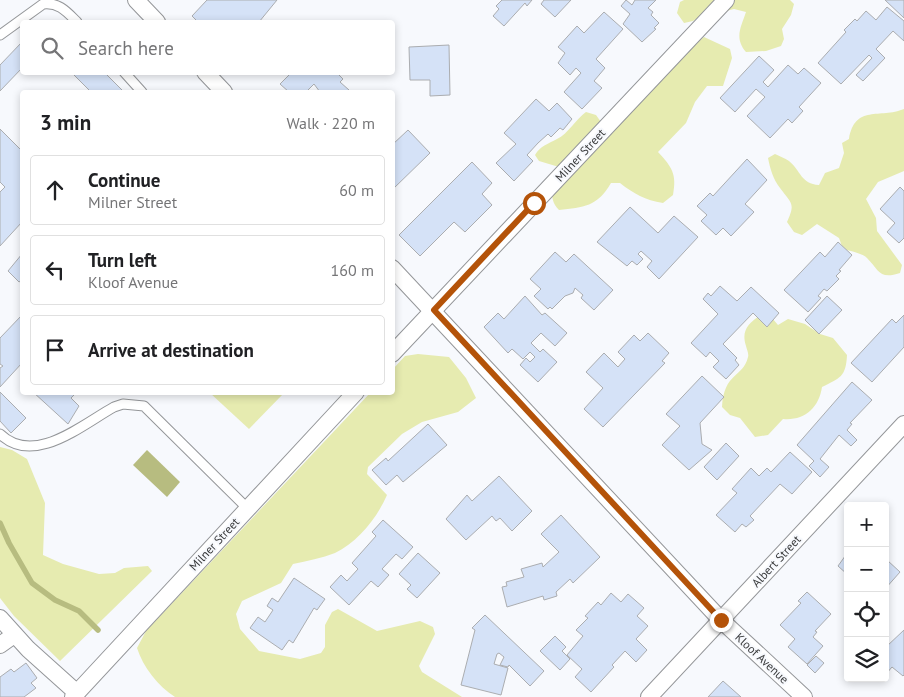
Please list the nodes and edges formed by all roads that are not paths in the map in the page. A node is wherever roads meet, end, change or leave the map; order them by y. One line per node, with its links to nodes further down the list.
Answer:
1 (726, 0): 13 (street, Milner Street)
2 (144, 3): 5 (street)
3 (21, 20): 4 (lane)
4 (75, 20)
5 (156, 20)
6 (20, 21): 7 (lane)
7 (0, 35)
8 (127, 75): 10 (lane)
9 (208, 75): 11 (street)
10 (140, 90)
11 (222, 90)
12 (395, 271): 13 (street, Kloof Avenue)
13 (434, 310): 14 (street, Milner Street); 20 (street, Kloof Avenue)
14 (395, 351)
15 (353, 395): 18 (street, Milner Street)
16 (904, 424): 20 (street, Albert Street)
17 (0, 434): 18 (lane)
18 (247, 508): 23 (street, Milner Street)
19 (0, 618): 21 (street)
20 (721, 620): 24 (street, Albert Street); 25 (street, Kloof Avenue)
21 (14, 635): 22 (street); 23 (street)
22 (0, 645)
23 (75, 695)
24 (649, 697)
25 (804, 697)

